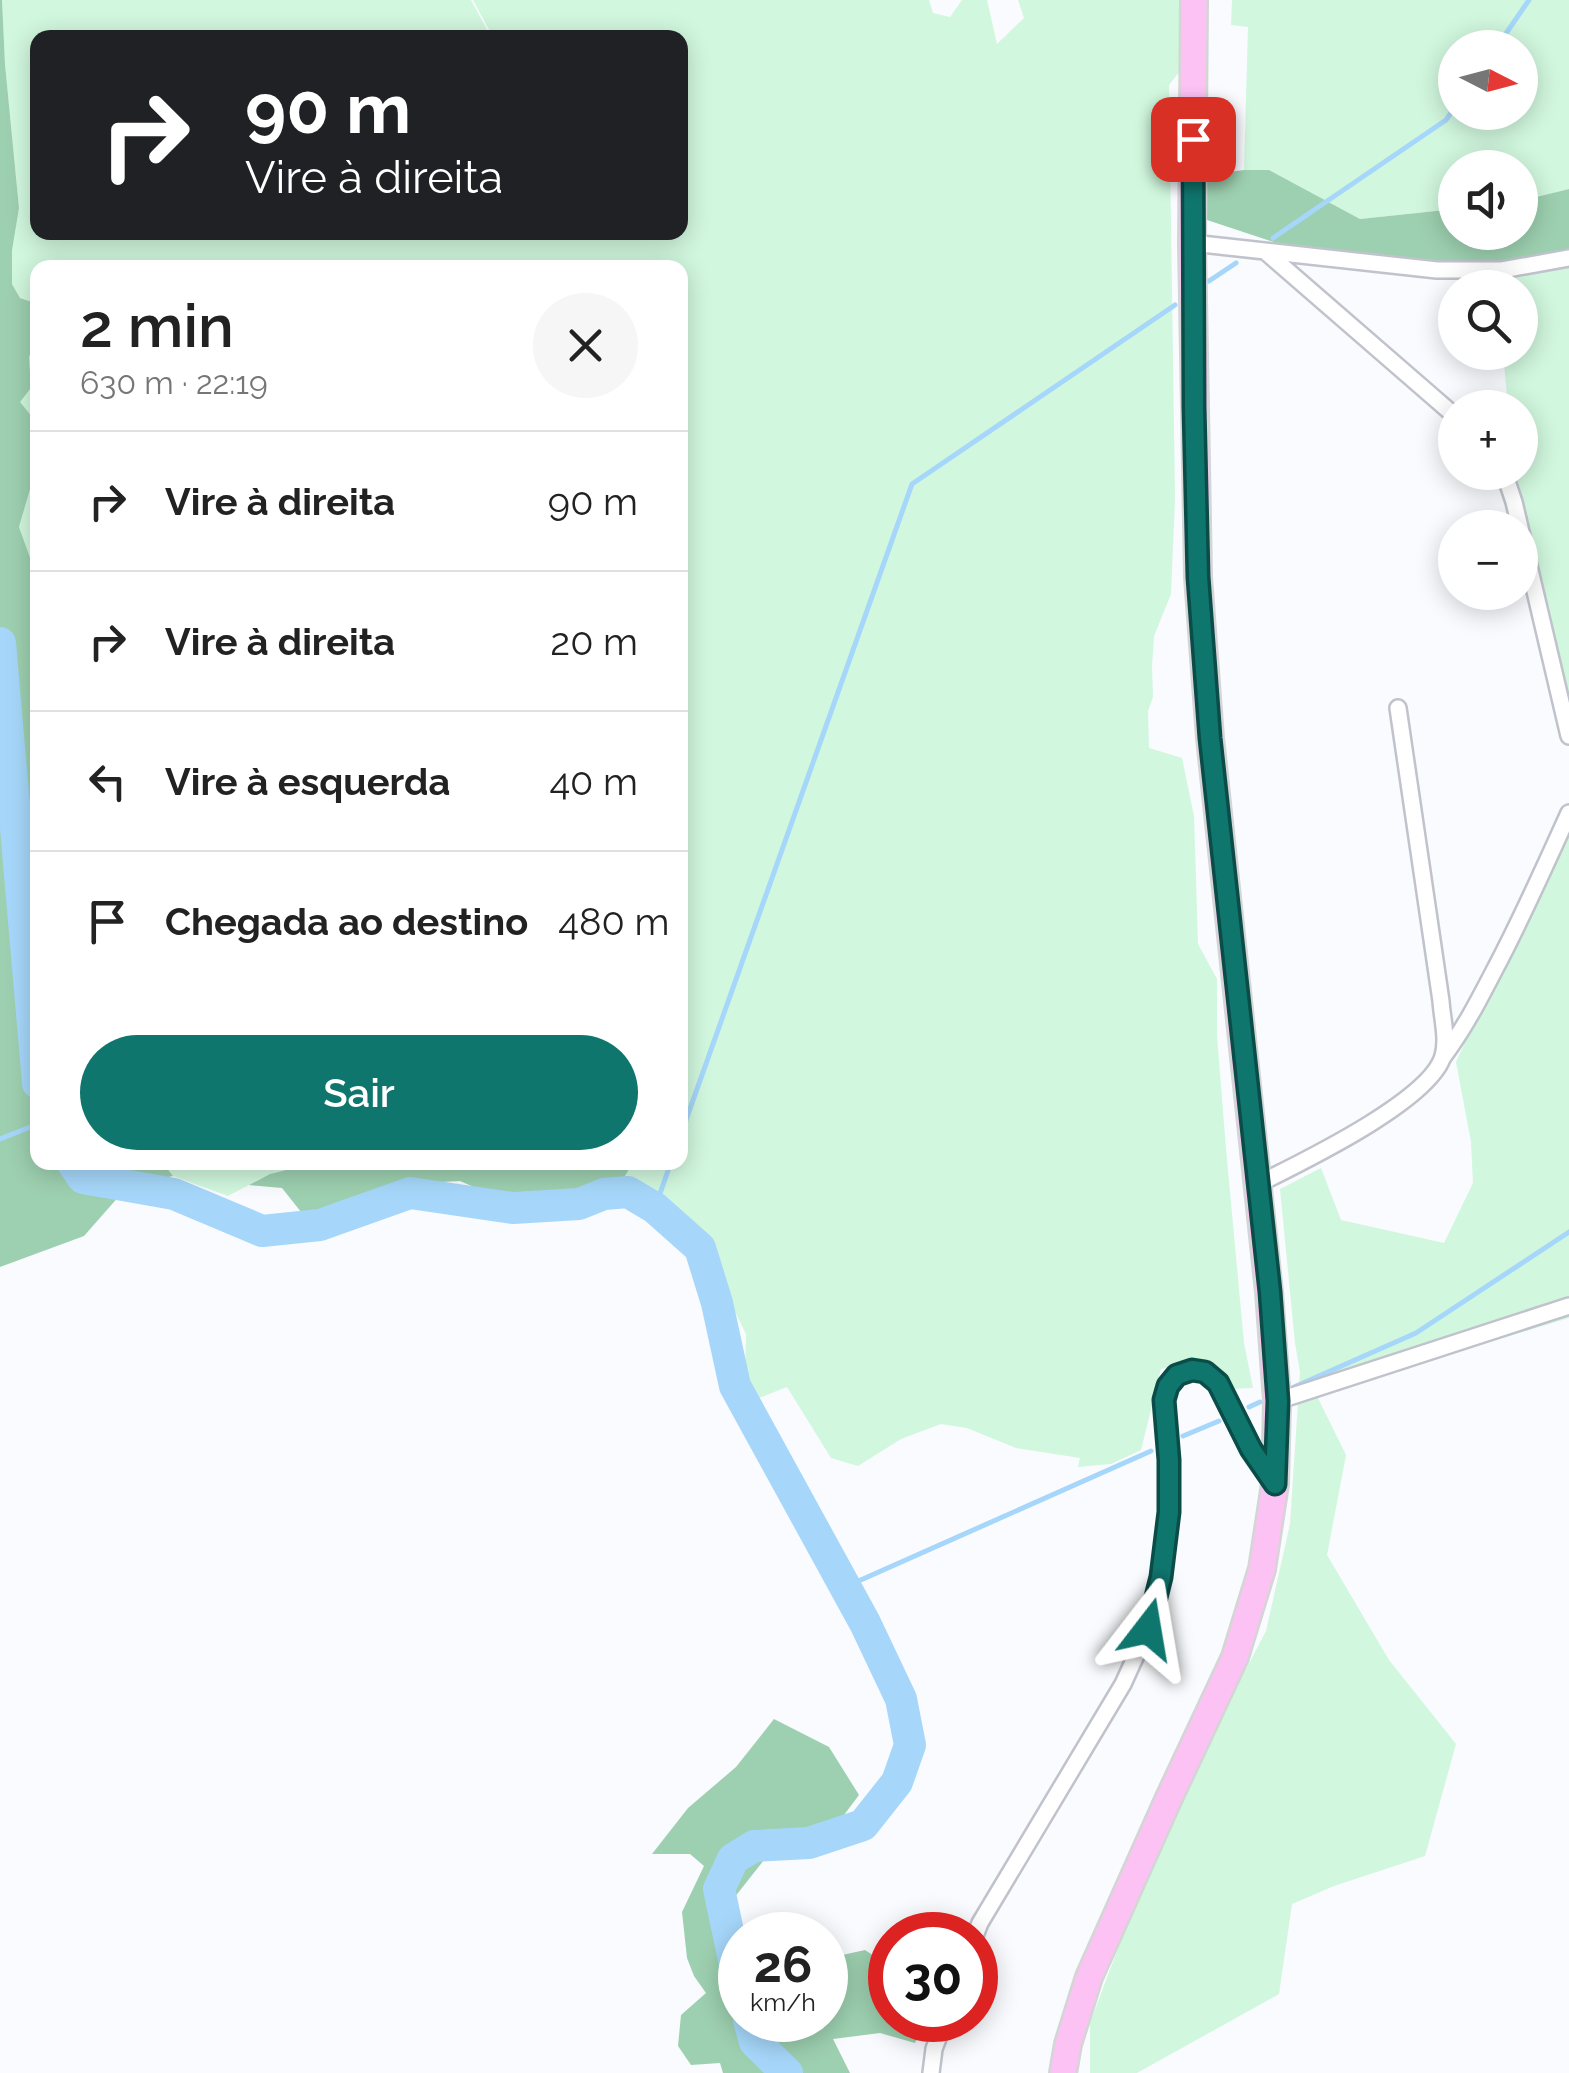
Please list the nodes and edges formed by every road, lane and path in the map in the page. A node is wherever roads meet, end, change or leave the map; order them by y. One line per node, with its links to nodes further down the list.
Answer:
1 (1194, 0): 2 (highway)
2 (1192, 243): 3 (street); 11 (highway)
3 (1266, 252): 4 (street); 5 (street)
4 (1569, 258)
5 (1438, 401)
6 (1510, 490): 8 (street)
7 (1398, 708): 10 (street)
8 (1569, 736)
9 (1569, 813): 10 (street)
10 (1443, 1057): 11 (street)
11 (1258, 1184): 13 (highway)
12 (1569, 1306): 13 (street)
13 (1278, 1401): 14 (highway)
14 (1275, 1484): 15 (street); 18 (highway)
15 (987, 1912)
16 (936, 2042): 17 (street)
17 (931, 2073)
18 (1063, 2073)

